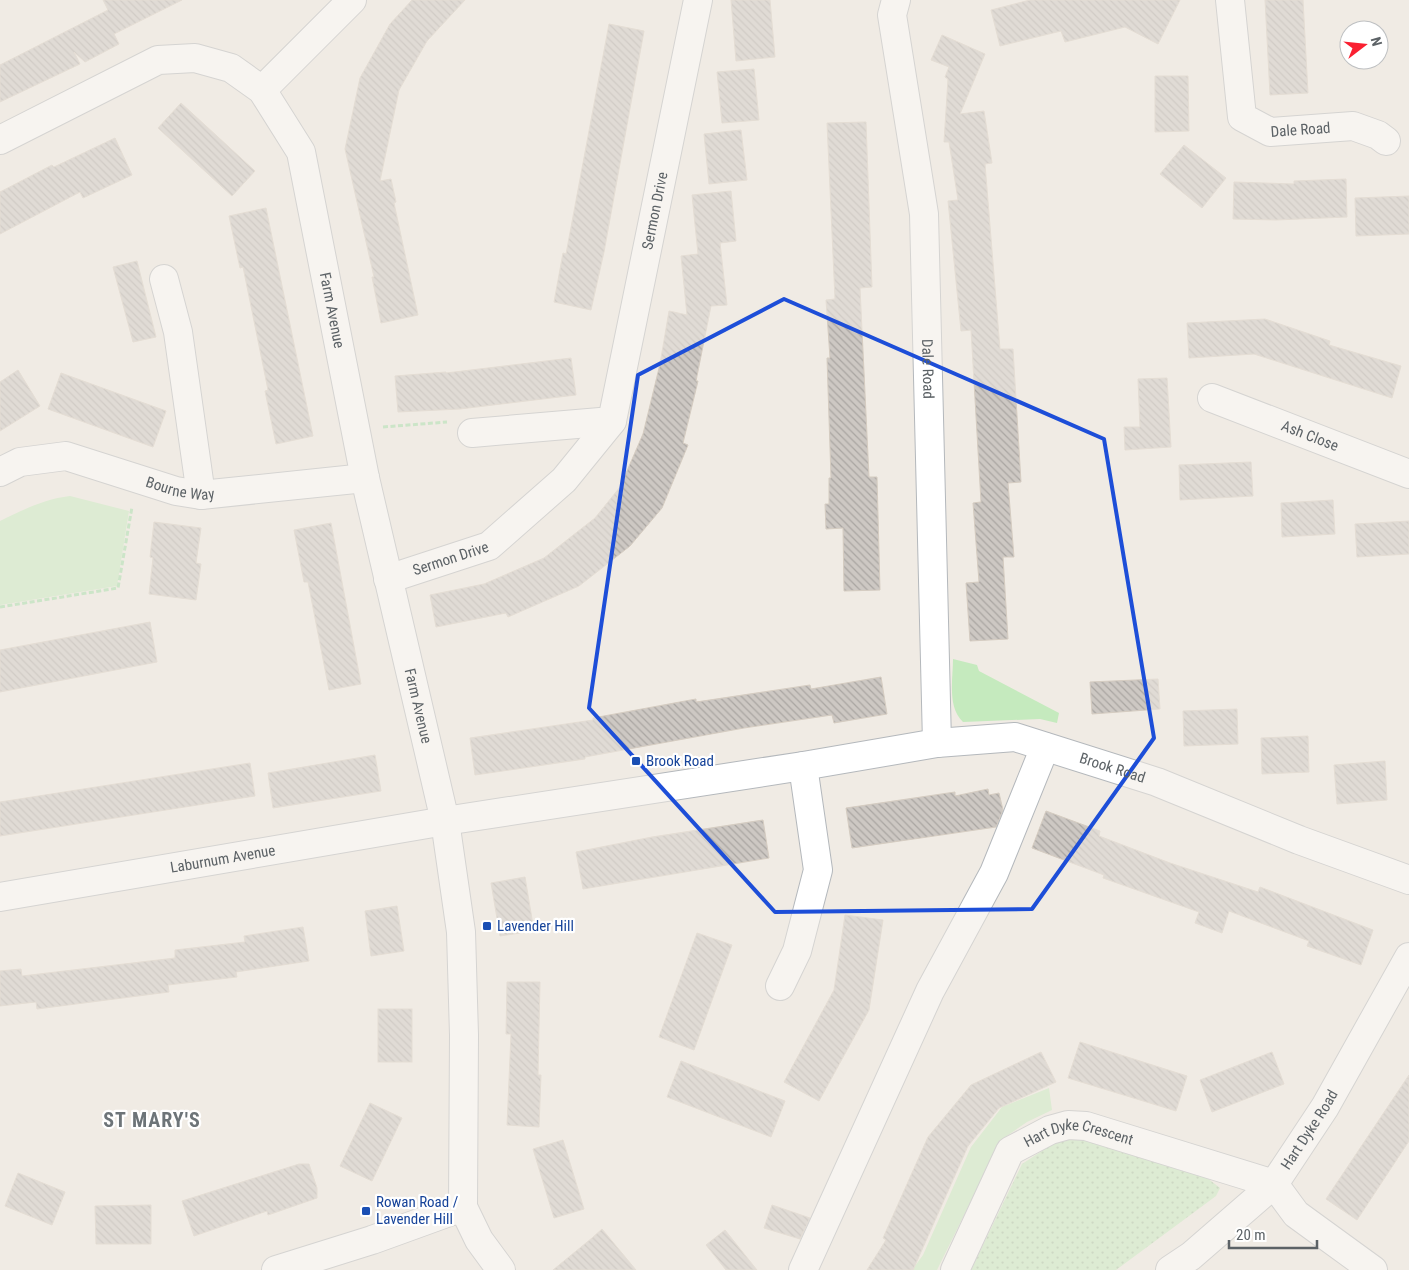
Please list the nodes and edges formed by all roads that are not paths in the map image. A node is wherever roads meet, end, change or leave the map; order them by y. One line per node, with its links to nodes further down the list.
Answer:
1 (352, 0): 5 (street)
2 (698, 0): 10 (street, Sermon Drive)
3 (896, 0): 17 (street, Dale Road)
4 (1230, 0): 7 (street, Dale Road)
5 (262, 90): 6 (street, Farm Avenue); 14 (street, Farm Avenue)
6 (0, 140)
7 (1386, 141)
8 (164, 279): 15 (street)
9 (1212, 398): 13 (street, Ash Close)
10 (612, 421): 11 (street); 16 (street, Sermon Drive)
11 (472, 433)
12 (0, 472): 15 (street, Bourne Way)
13 (1409, 474)
14 (365, 478): 15 (street, Bourne Way); 16 (street, Farm Avenue)
15 (201, 495)
16 (388, 579): 20 (street, Farm Avenue)
17 (936, 743): 18 (street, Brook Road); 19 (street, Brook Road)
18 (1045, 747): 21 (street, Brook Road); 29 (street)
19 (803, 766): 20 (street, Brook Road); 24 (street)
20 (445, 821): 22 (street, Laburnum Avenue); 26 (street)
21 (1409, 880)
22 (0, 897)
23 (1409, 957): 25 (street, Hart Dyke Road)
24 (780, 986)
25 (1274, 1184): 30 (street, Hart Dyke Crescent); 31 (street, Hart Dyke Road); 32 (street)
26 (463, 1207): 27 (street); 28 (street)
27 (287, 1268)
28 (501, 1270)
29 (803, 1270)
30 (955, 1270)
31 (1170, 1270)
32 (1373, 1270)

